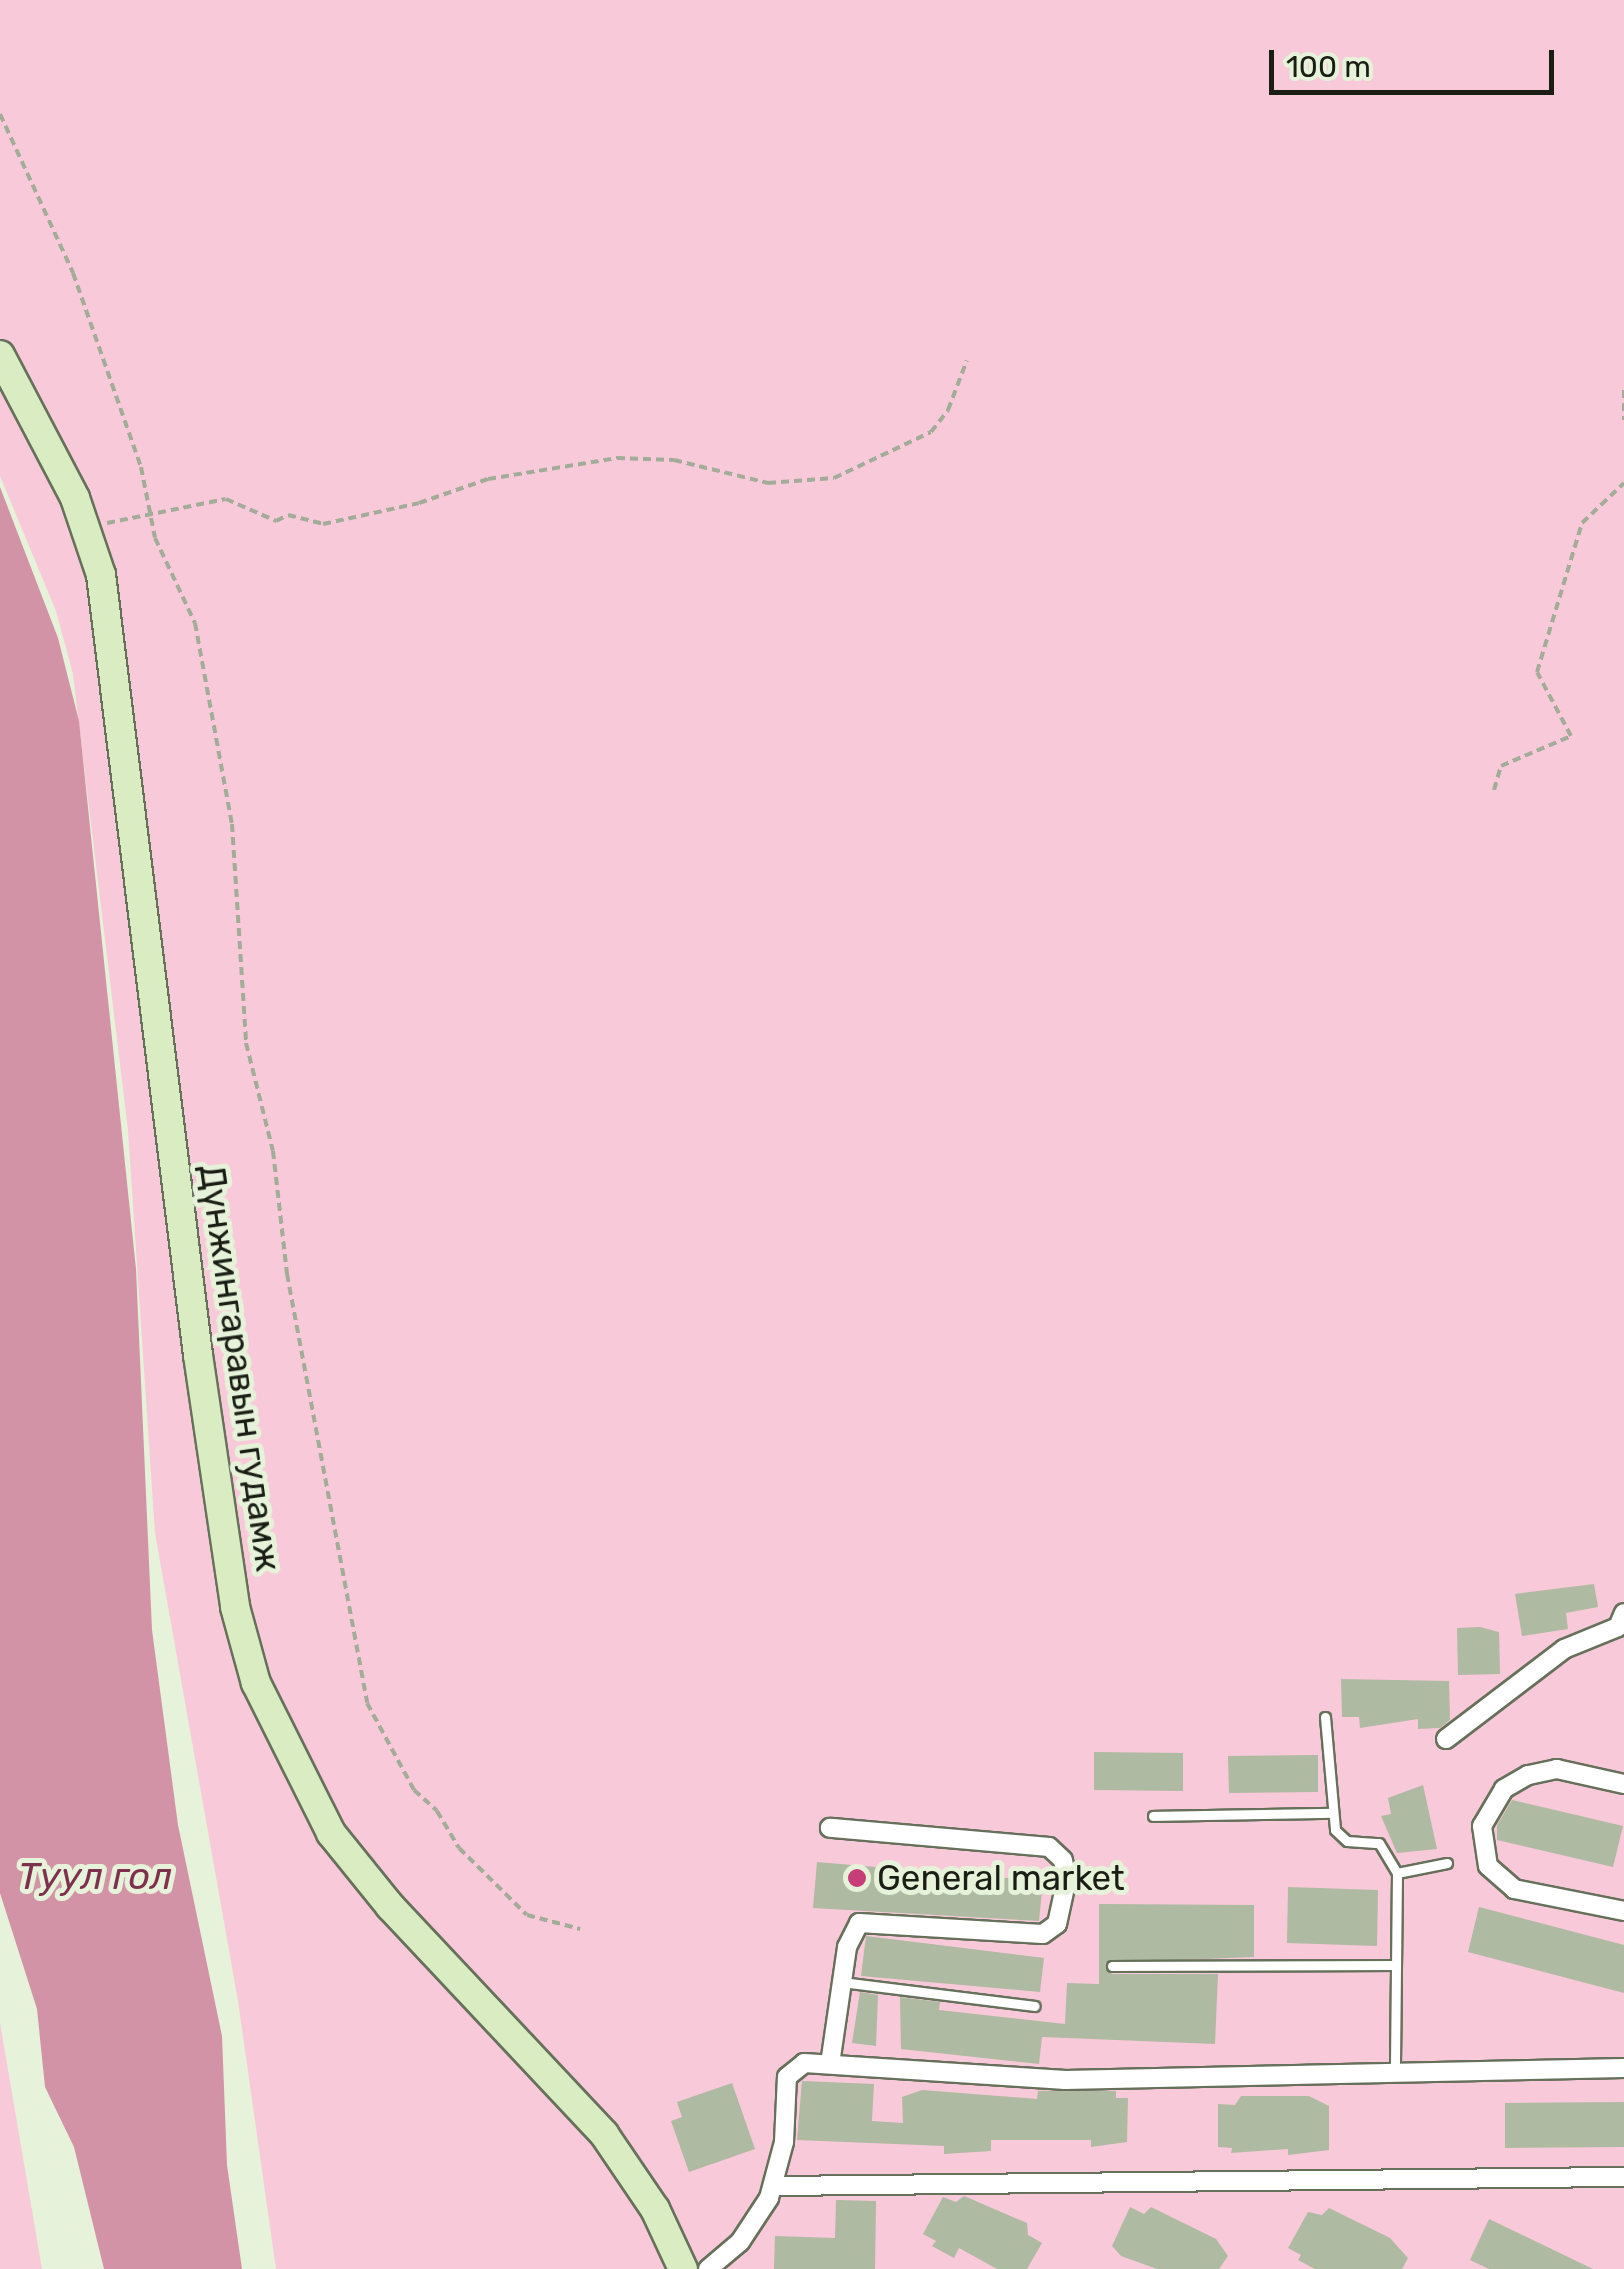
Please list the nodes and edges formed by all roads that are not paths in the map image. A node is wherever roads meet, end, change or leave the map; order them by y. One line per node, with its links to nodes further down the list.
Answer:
1 (0, 355): 21 (main road, Дүнжингаравын гудамж)
2 (1624, 1612): 4 (street)
3 (1325, 1717): 6 (lane)
4 (1446, 1739)
5 (1624, 1784): 11 (street)
6 (1330, 1813): 7 (lane); 10 (lane)
7 (1153, 1816)
8 (830, 1828): 14 (street)
9 (1446, 1863): 10 (lane)
10 (1397, 1873): 12 (lane)
11 (1624, 1911)
12 (1394, 1964): 13 (lane); 18 (lane)
13 (1112, 1966)
14 (842, 1982): 15 (lane); 16 (street)
15 (1035, 2006)
16 (830, 2064): 18 (street); 20 (street)
17 (1624, 2068): 18 (street)
18 (1394, 2074)
19 (1624, 2177): 20 (street)
20 (774, 2186): 22 (street)
21 (684, 2269)
22 (708, 2269)

